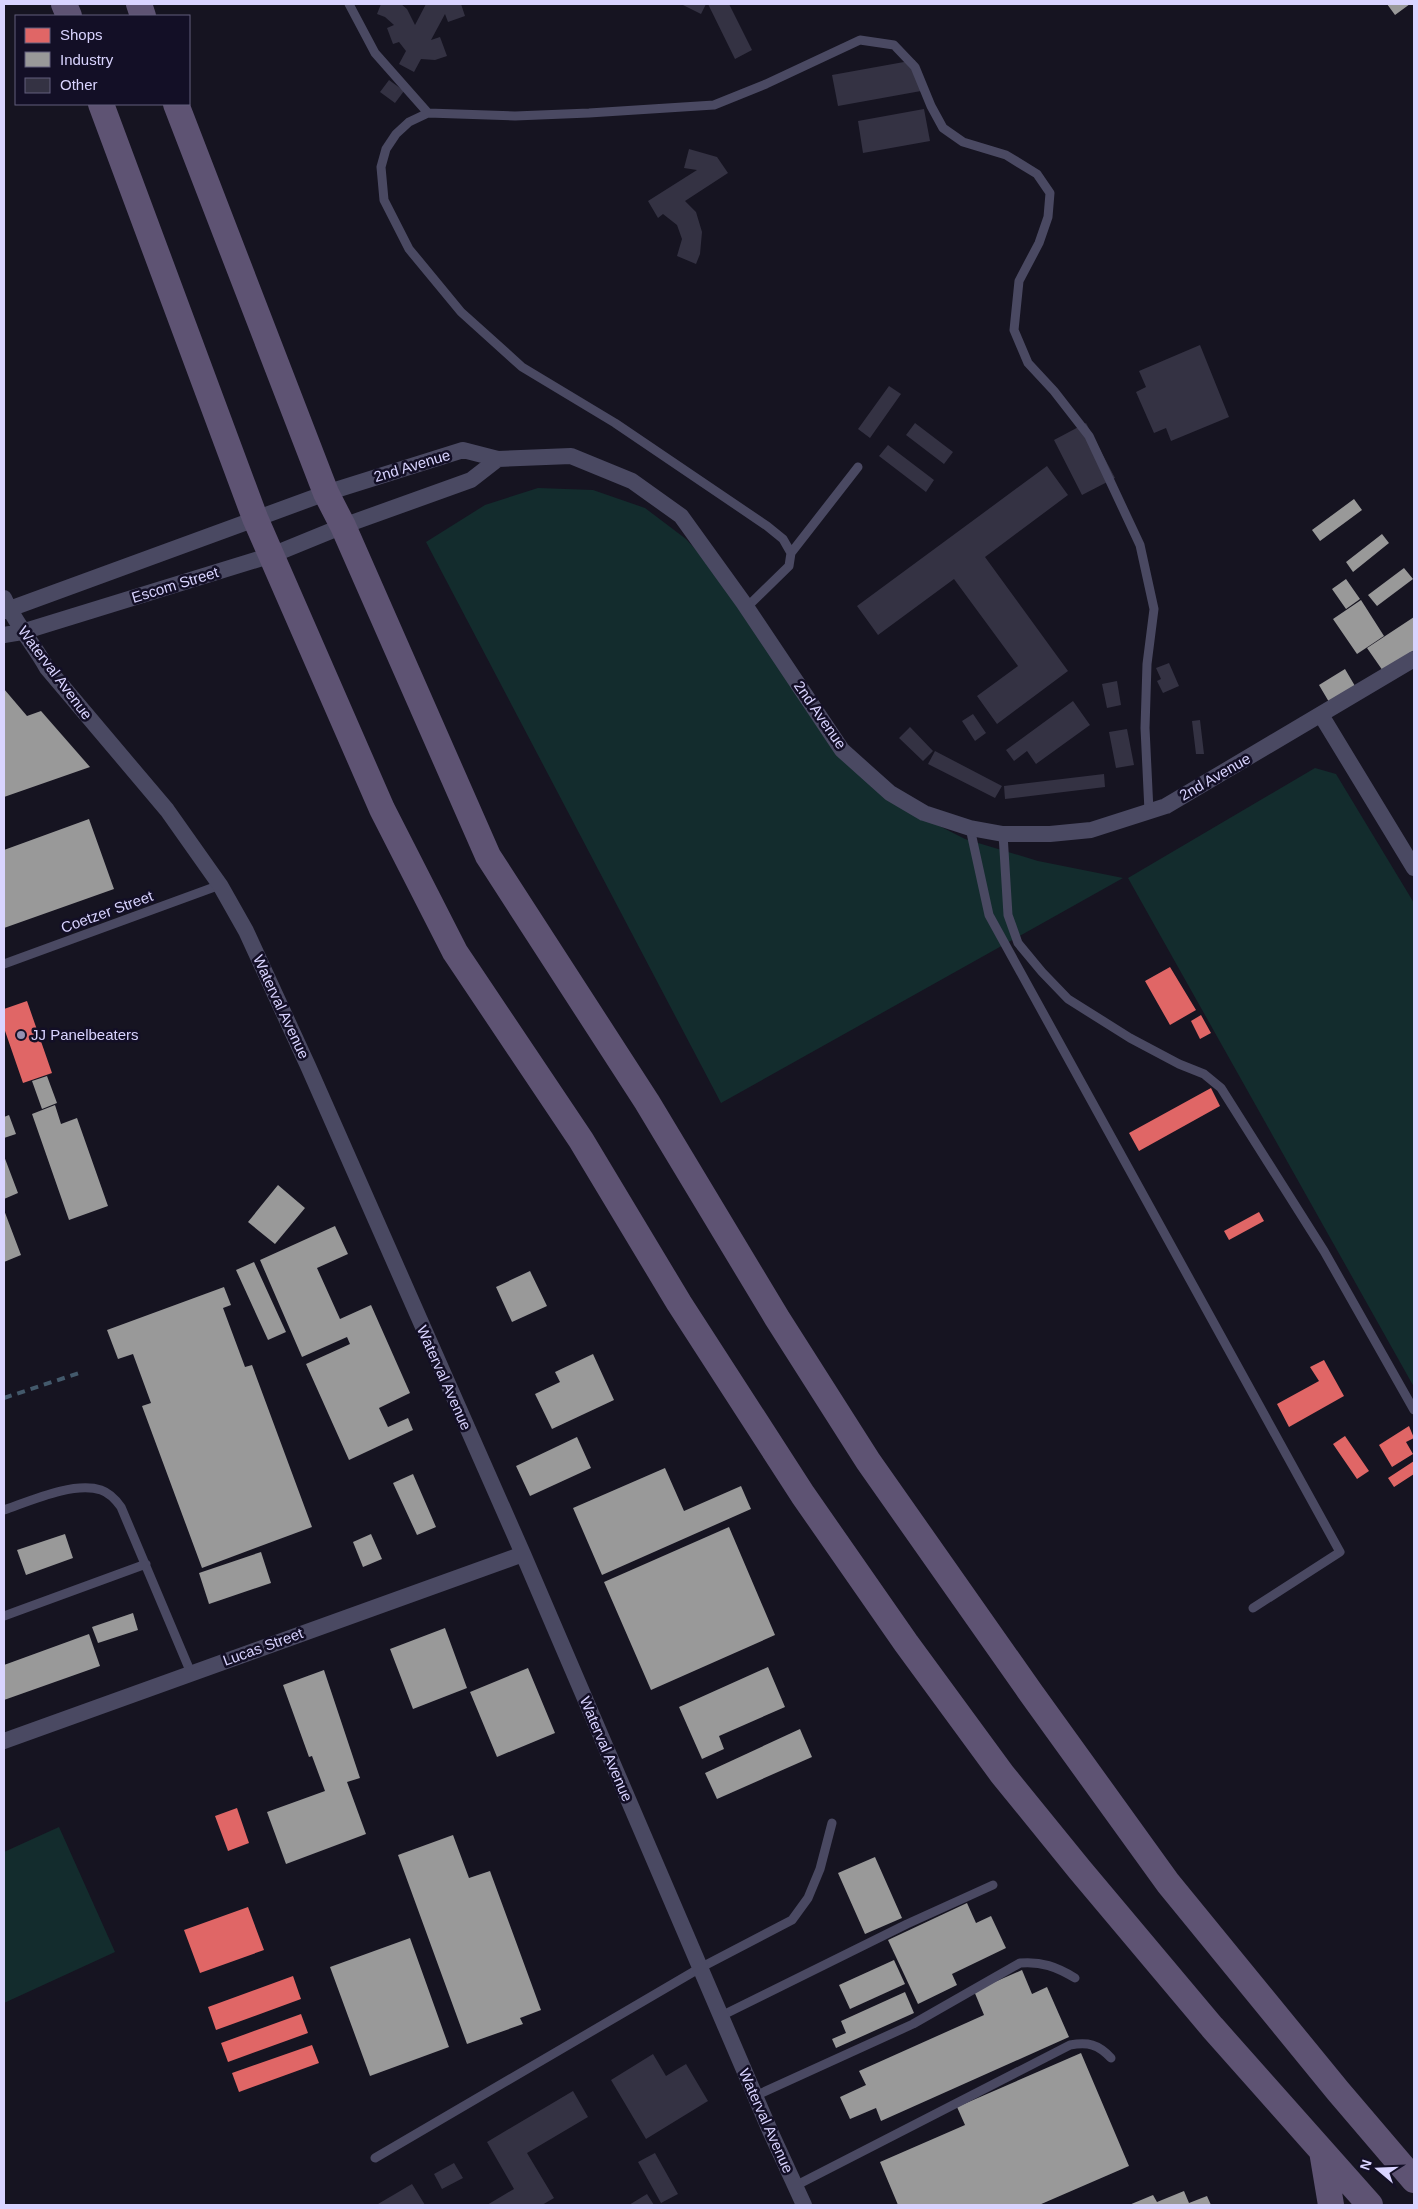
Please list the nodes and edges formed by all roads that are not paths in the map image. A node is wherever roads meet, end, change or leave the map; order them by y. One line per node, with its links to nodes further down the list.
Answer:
1 (349, 4): 4 (lane)
2 (101, 105): 8 (main road)
3 (176, 105): 7 (main road)
4 (428, 113): 10 (lane); 18 (lane)
5 (498, 459): 7 (street, 2nd Avenue); 9 (street, 2nd Avenue); 13 (street, 2nd Avenue)
6 (858, 466): 10 (lane)
7 (326, 493): 8 (street); 9 (main road)
8 (255, 518): 11 (main road); 12 (street)
9 (343, 526): 11 (street, Escom Street); 41 (main road)
10 (791, 553): 13 (lane)
11 (272, 555): 14 (street, Escom Street); 39 (main road)
12 (5, 606): 14 (street, Waterval Avenue)
13 (746, 607): 19 (street, 2nd Avenue)
14 (22, 632): 15 (street, Escom Street); 22 (street, Waterval Avenue)
15 (4, 635)
16 (1414, 659): 17 (street, 2nd Avenue)
17 (1321, 715): 18 (street, 2nd Avenue); 21 (street)
18 (1149, 811): 20 (street, 2nd Avenue)
19 (970, 828): 20 (street, 2nd Avenue); 28 (lane)
20 (1003, 834): 24 (lane)
21 (1414, 868)
22 (220, 884): 23 (lane, Coetzer Street); 26 (street, Waterval Avenue)
23 (4, 964)
24 (1414, 1410)
25 (4, 1510): 27 (lane)
26 (523, 1554): 30 (street, Lucas Street); 34 (street, Waterval Avenue)
27 (146, 1564): 29 (lane); 30 (lane)
28 (1254, 1608)
29 (4, 1616)
30 (192, 1673): 31 (street, Lucas Street)
31 (4, 1741)
32 (832, 1823): 34 (lane)
33 (993, 1885): 36 (lane)
34 (700, 1968): 36 (street, Waterval Avenue); 40 (lane)
35 (1075, 1978): 38 (lane)
36 (721, 2016): 38 (street, Waterval Avenue)
37 (1111, 2058): 42 (lane)
38 (755, 2096): 42 (street, Waterval Avenue)
39 (1322, 2151): 44 (main road); 45 (main road)
40 (374, 2158)
41 (1412, 2177)
42 (795, 2186): 43 (street, Waterval Avenue)
43 (804, 2205)
44 (1331, 2205)
45 (1370, 2205)

